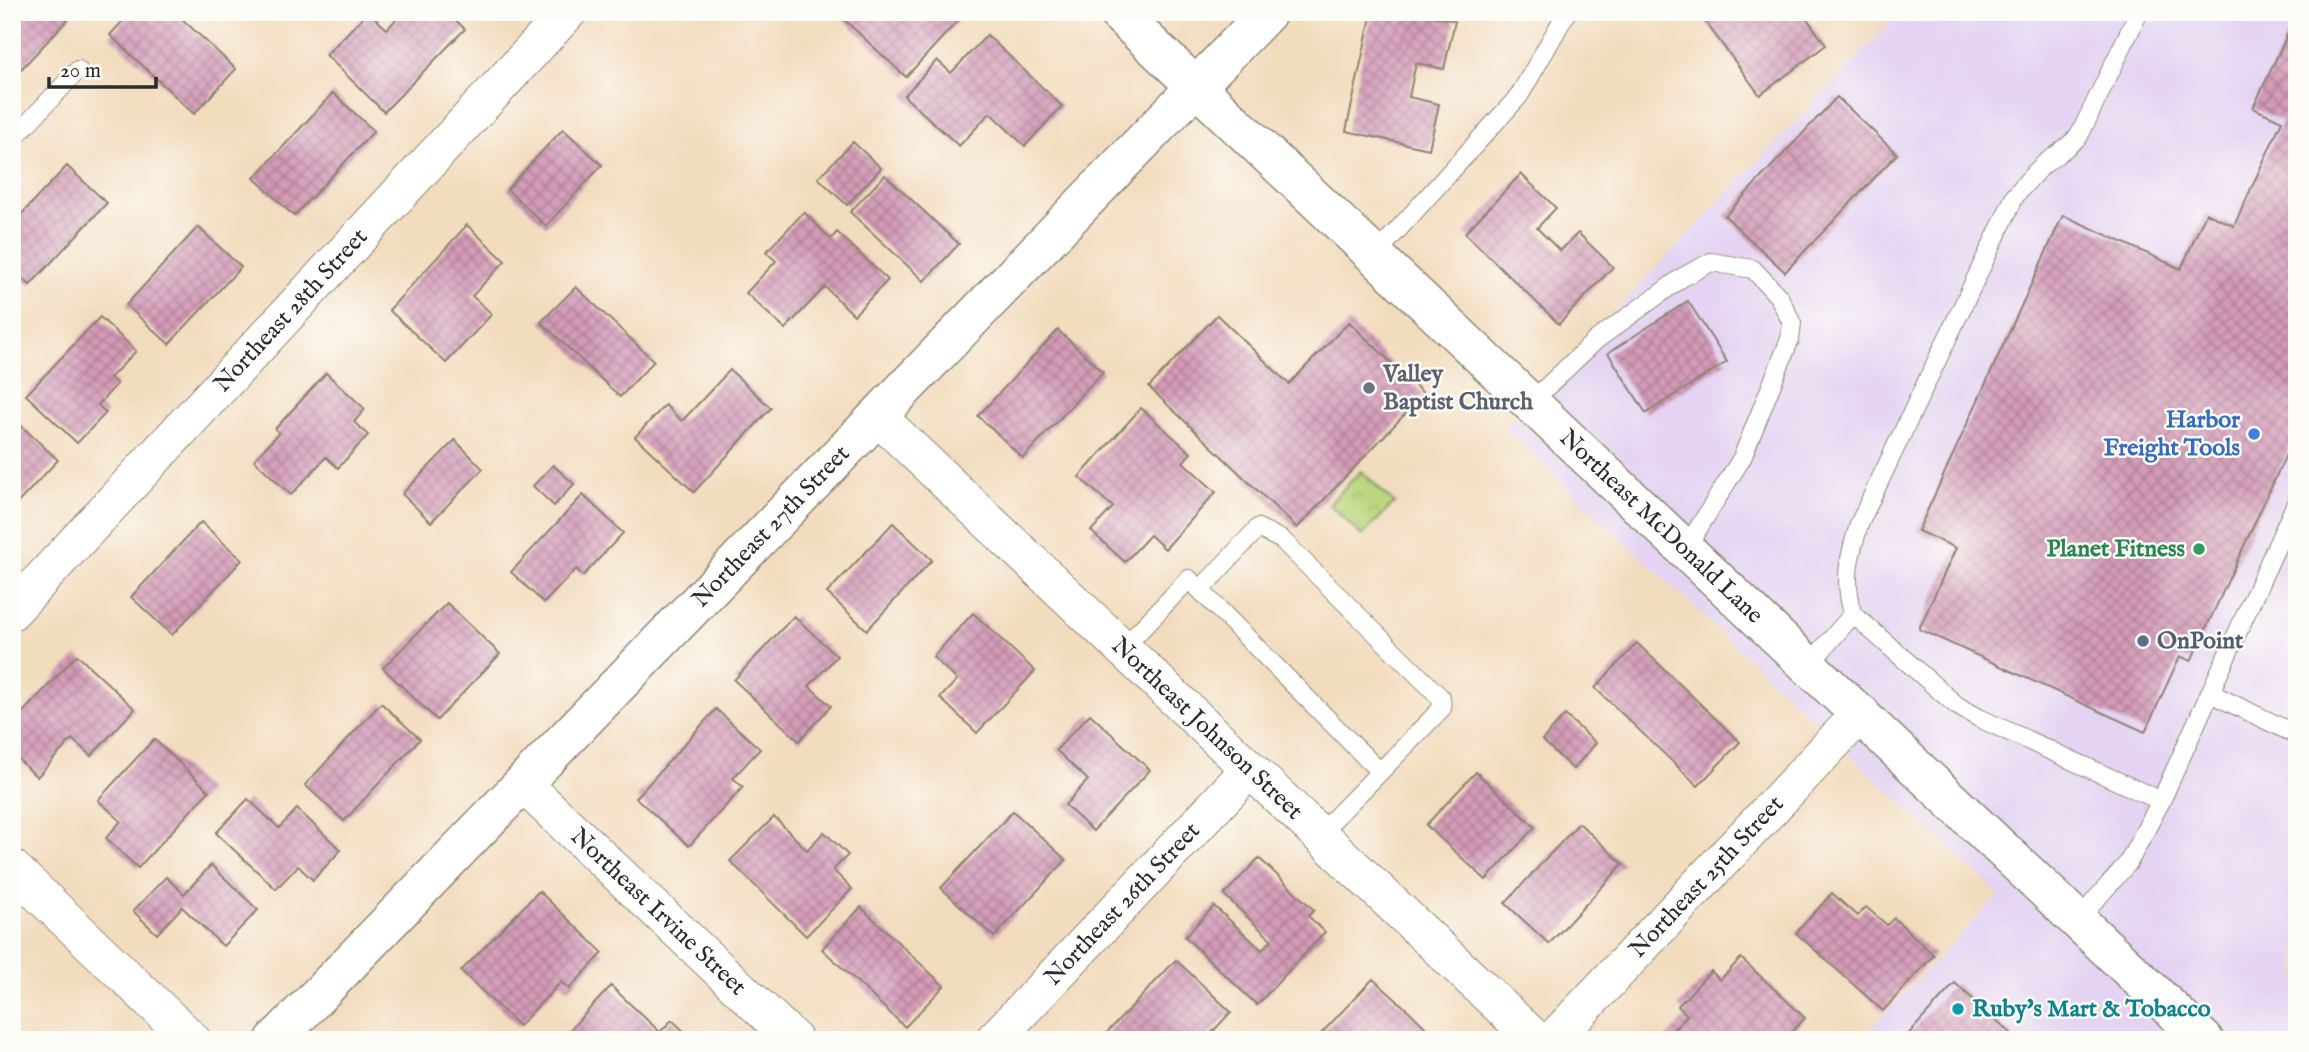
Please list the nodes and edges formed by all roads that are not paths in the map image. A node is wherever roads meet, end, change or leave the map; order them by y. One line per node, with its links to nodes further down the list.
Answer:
1 (568, 12): 15 (street, Northeast 28th Street)
2 (1117, 12): 7 (street, Northeast McDonald Lane)
3 (1268, 12): 7 (street, Northeast 27th Street)
4 (1567, 12): 9 (lane)
5 (2139, 12): 16 (lane)
6 (78, 70): 8 (lane)
7 (1196, 86): 9 (street, Northeast McDonald Lane); 11 (street, Northeast 27th Street)
8 (12, 139)
9 (1376, 255): 10 (street, Northeast McDonald Lane)
10 (1531, 402): 13 (street, Northeast McDonald Lane); 13 (lane)
11 (878, 417): 17 (street, Northeast Johnson Street); 24 (street, Northeast 27th Street)
12 (2297, 501): 19 (lane)
13 (1686, 548): 18 (street, Northeast McDonald Lane)
14 (1194, 584): 17 (lane); 23 (lane); 23 (lane)
15 (12, 611)
16 (1853, 614): 18 (lane); 25 (lane)
17 (1124, 647): 22 (street, Northeast Johnson Street)
18 (1809, 665): 20 (street, Northeast McDonald Lane)
19 (2210, 692): 21 (lane); 25 (lane)
20 (1861, 713): 28 (street, Northeast McDonald Lane); 35 (street, Northeast 25th Street)
21 (2297, 734)
22 (1250, 769): 26 (street, Northeast Johnson Street); 33 (street, Northeast 26th Street)
23 (1380, 772): 26 (lane)
24 (523, 784): 31 (street, Northeast 27th Street); 32 (street, Northeast Irvine Street)
25 (2161, 801): 28 (lane)
26 (1319, 834): 34 (street, Northeast Johnson Street)
27 (12, 868): 30 (street)
28 (2078, 920): 29 (street, Northeast McDonald Lane)
29 (2204, 1039)
30 (192, 1040)
31 (275, 1040)
32 (794, 1040)
33 (994, 1040)
34 (1536, 1040)
35 (1553, 1040)

